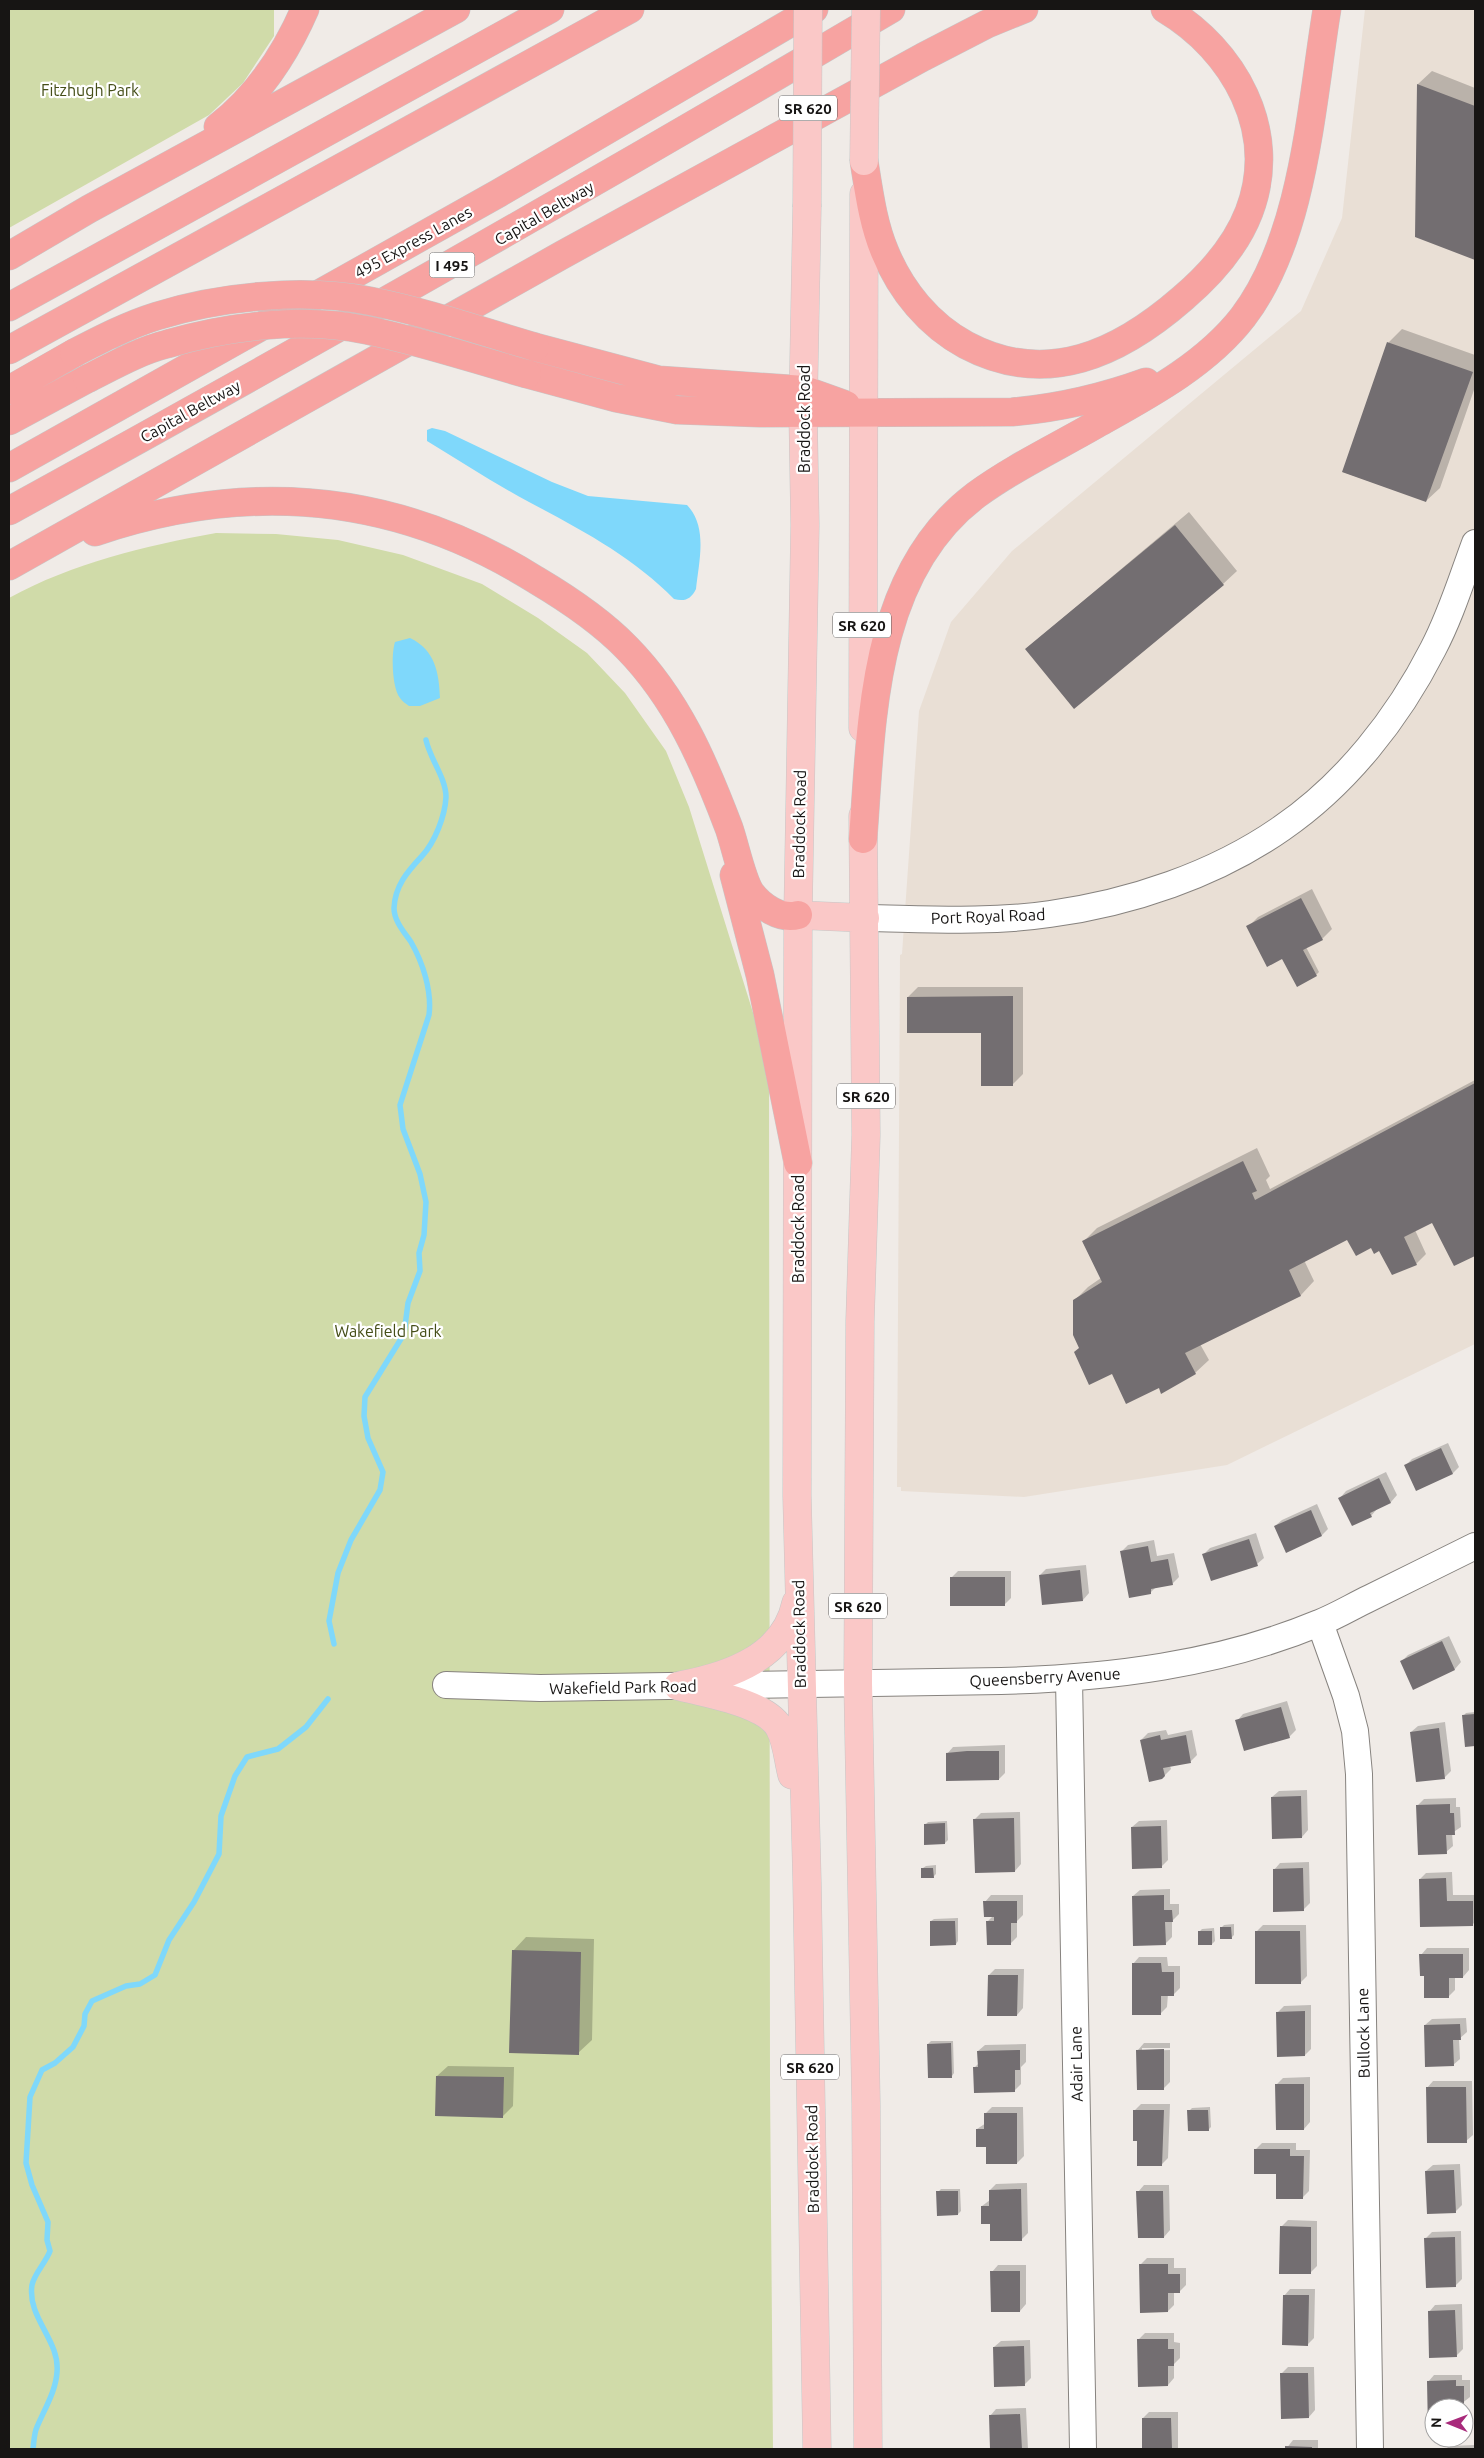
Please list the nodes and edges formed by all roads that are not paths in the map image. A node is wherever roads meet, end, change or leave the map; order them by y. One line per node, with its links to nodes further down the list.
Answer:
1 (305, 9): 13 (highway)
2 (456, 9): 13 (highway)
3 (550, 9): 15 (highway)
4 (630, 9): 17 (highway)
5 (808, 9): 19 (main road, Braddock Road / SR 620, bridge)
6 (814, 9): 22 (highway, 495 Express Lanes / I 495)
7 (866, 9): 12 (main road, SR 620, bridge)
8 (890, 9): 23 (highway, Capital Beltway / I 495)
9 (1024, 9): 25 (highway)
10 (1165, 9): 12 (highway)
11 (1327, 9): 16 (highway)
12 (864, 161): 20 (main road, SR 620)
13 (148, 178): 14 (highway)
14 (9, 256)
15 (9, 307)
16 (1220, 342): 20 (highway); 27 (highway)
17 (9, 350)
18 (9, 390): 19 (highway, bridge)
19 (804, 401): 20 (highway); 21 (highway, bridge); 28 (main road, Braddock Road / SR 620)
20 (862, 411): 27 (main road, SR 620)
21 (9, 421)
22 (9, 468)
23 (9, 511)
24 (1475, 543): 29 (street, Port Royal Road)
25 (9, 568): 26 (highway)
26 (716, 795): 28 (highway); 30 (highway)
27 (863, 839): 29 (main road, SR 620)
28 (798, 916): 29 (main road); 30 (main road, Braddock Road / SR 620)
29 (865, 918): 35 (main road, SR 620)
30 (798, 1163): 32 (main road, Braddock Road / SR 620)
31 (1475, 1546): 33 (street, Queensberry Avenue)
32 (799, 1587): 37 (main road, Braddock Road / SR 620); 38 (main road)
33 (1320, 1623): 34 (street, Queensberry Avenue); 43 (street, Bullock Lane)
34 (1069, 1679): 35 (street, Queensberry Avenue); 42 (street, Adair Lane)
35 (858, 1683): 37 (street, Queensberry Avenue); 41 (main road, SR 620)
36 (446, 1685): 38 (street, Wakefield Park Road)
37 (800, 1685): 38 (street, Wakefield Park Road); 39 (main road, Braddock Road / SR 620)
38 (678, 1686): 39 (main road)
39 (805, 1825): 40 (main road, Braddock Road / SR 620)
40 (817, 2449)
41 (868, 2449)
42 (1083, 2449)
43 (1370, 2449)

